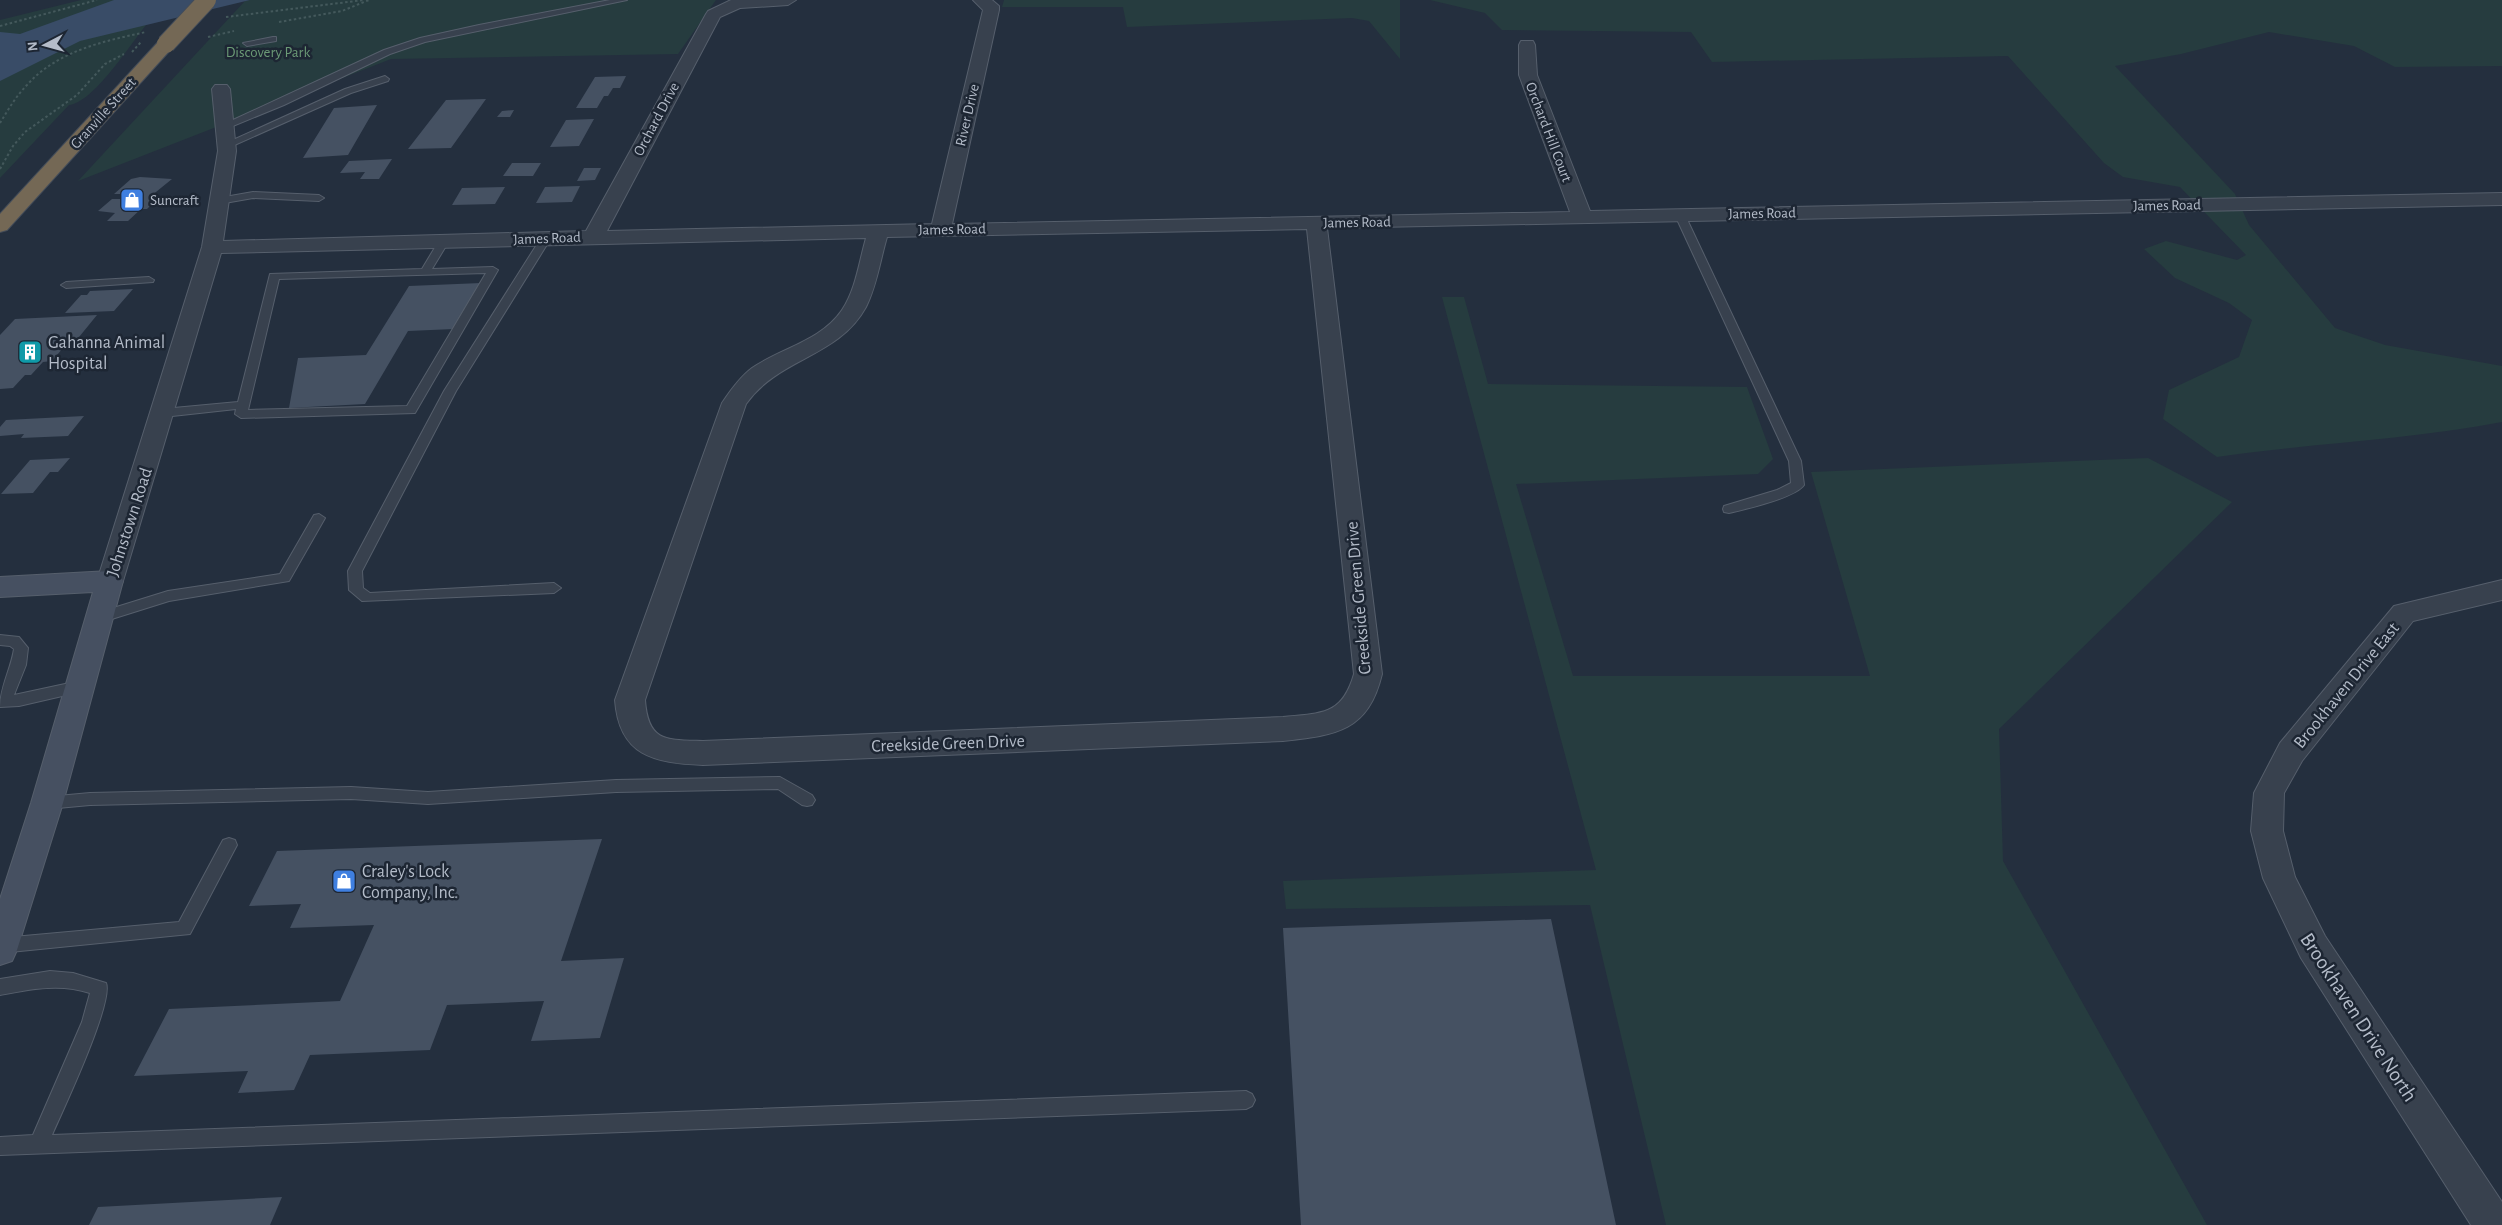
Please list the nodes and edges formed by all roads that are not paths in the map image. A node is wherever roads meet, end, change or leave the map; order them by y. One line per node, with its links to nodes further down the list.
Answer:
1 (207, 0): 18 (highway, Granville Street, bridge)
2 (624, 0): 11 (lane)
3 (788, 0): 5 (street)
4 (985, 1): 19 (street, River Drive)
5 (726, 4): 21 (street, Orchard Drive)
6 (273, 39): 7 (lane)
7 (247, 44)
8 (1527, 45): 16 (street, Orchard Hill Court)
9 (385, 78): 11 (lane)
10 (221, 89): 11 (street, Johnstown Road)
11 (226, 135): 14 (street, Johnstown Road)
12 (319, 198): 14 (lane)
13 (2502, 198): 15 (street, James Road)
14 (219, 201): 24 (street, Johnstown Road)
15 (1680, 215): 16 (street, James Road); 30 (lane)
16 (1582, 217): 17 (street, James Road)
17 (1316, 223): 19 (street, James Road); 20 (street, Creekside Green Drive)
18 (0, 226)
19 (941, 229): 20 (street, James Road)
20 (878, 231): 21 (street, James Road)
21 (593, 237): 22 (street, James Road)
22 (546, 238): 23 (street, James Road); 34 (lane)
23 (444, 241): 24 (street, James Road); 25 (lane)
24 (212, 247): 29 (street, Johnstown Road)
25 (425, 272): 28 (lane); 28 (lane)
26 (149, 280): 27 (lane)
27 (66, 285)
28 (243, 405): 29 (lane)
29 (162, 414): 32 (street, Johnstown Road)
30 (1729, 509)
31 (319, 518): 36 (lane)
32 (110, 581): 33 (street); 36 (street, Johnstown Road)
33 (0, 587)
34 (554, 588)
35 (2497, 596): 40 (street, Brookhaven Drive East)
36 (99, 618): 38 (street, Johnstown Road)
37 (0, 640): 39 (lane)
38 (79, 687): 39 (lane); 42 (street, Johnstown Road)
39 (3, 700)
40 (2270, 793): 49 (street, Brookhaven Drive North)
41 (807, 800): 42 (lane)
42 (46, 802): 44 (street, Johnstown Road)
43 (229, 845): 44 (lane)
44 (1, 948)
45 (0, 986): 47 (lane)
46 (1246, 1100): 47 (lane)
47 (38, 1144): 48 (lane)
48 (0, 1146)
49 (2494, 1225)

